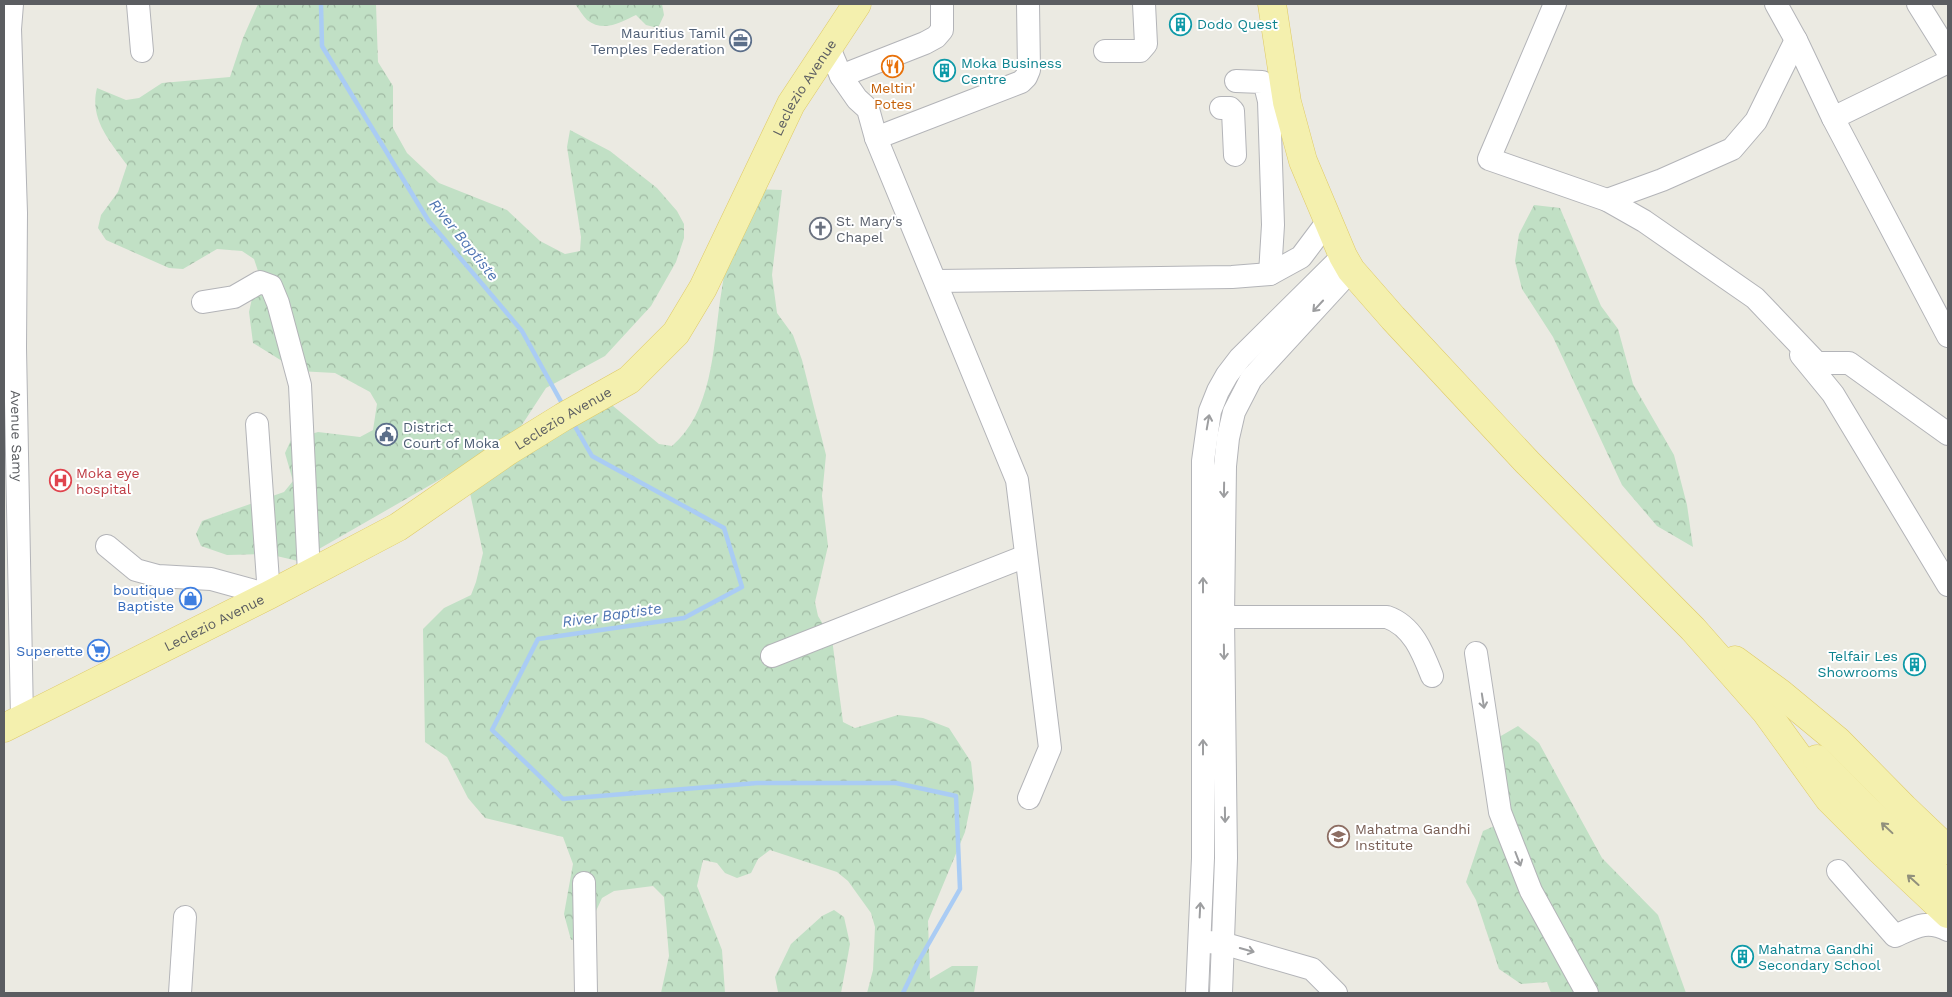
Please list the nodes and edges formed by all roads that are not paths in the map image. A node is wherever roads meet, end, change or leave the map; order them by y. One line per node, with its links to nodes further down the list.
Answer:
1 (12, 4): 24 (street, Avenue Samy)
2 (138, 4): 13 (street)
3 (857, 4): 12 (main road, Leclezio Avenue)
4 (942, 4): 17 (street)
5 (1028, 4): 21 (street)
6 (1144, 4): 14 (street)
7 (1272, 4): 25 (main road)
8 (1555, 4): 23 (street)
9 (1776, 4): 11 (street)
10 (1918, 4): 15 (street)
11 (1796, 40): 20 (street); 23 (street)
12 (830, 48): 17 (street); 38 (main road, Leclezio Avenue)
13 (142, 51)
14 (1105, 51)
15 (1948, 52)
16 (1948, 62): 20 (street)
17 (840, 76): 21 (street)
18 (1236, 81): 22 (street)
19 (1221, 108): 22 (street)
20 (1832, 118): 31 (street)
21 (876, 138): 28 (street)
22 (1271, 148): 27 (street)
23 (1607, 200): 29 (street)
24 (10, 212): 32 (street, Avenue Samy)
25 (1328, 221): 26 (main road); 27 (street)
26 (1347, 263): 41 (street, one-way to 41); 45 (main road); 56 (street, one-way to 26)
27 (1270, 274): 28 (street)
28 (936, 281): 37 (street)
29 (1755, 298): 35 (street); 39 (street)
30 (202, 302): 38 (street)
31 (1948, 336)
32 (9, 348): 33 (street, Avenue Samy)
33 (11, 417): 46 (street, Avenue Samy)
34 (257, 424): 40 (street)
35 (1948, 434)
36 (107, 546): 40 (street)
37 (1026, 556): 43 (street); 47 (street)
38 (309, 574): 40 (main road, Leclezio Avenue)
39 (1948, 586)
40 (269, 595): 46 (main road, Leclezio Avenue)
41 (1223, 617): 44 (street); 57 (street, one-way to 57)
42 (1476, 653): 63 (street, one-way to 63)
43 (772, 656)
44 (1432, 676)
45 (1773, 703): 48 (main road); 49 (main road); 52 (main road, one-way to 45); 53 (main road, one-way to 45)
46 (13, 723)
47 (1029, 798)
48 (1948, 825)
49 (1948, 850)
50 (1838, 871): 55 (street)
51 (584, 883): 59 (street)
52 (1948, 885)
53 (1948, 914)
54 (185, 917): 58 (street)
55 (1948, 930)
56 (1199, 942): 57 (street); 60 (street)
57 (1222, 944): 61 (street); 62 (street, one-way to 62)
58 (180, 993)
59 (586, 993)
60 (1197, 993)
61 (1221, 993)
62 (1336, 993)
63 (1587, 993)

